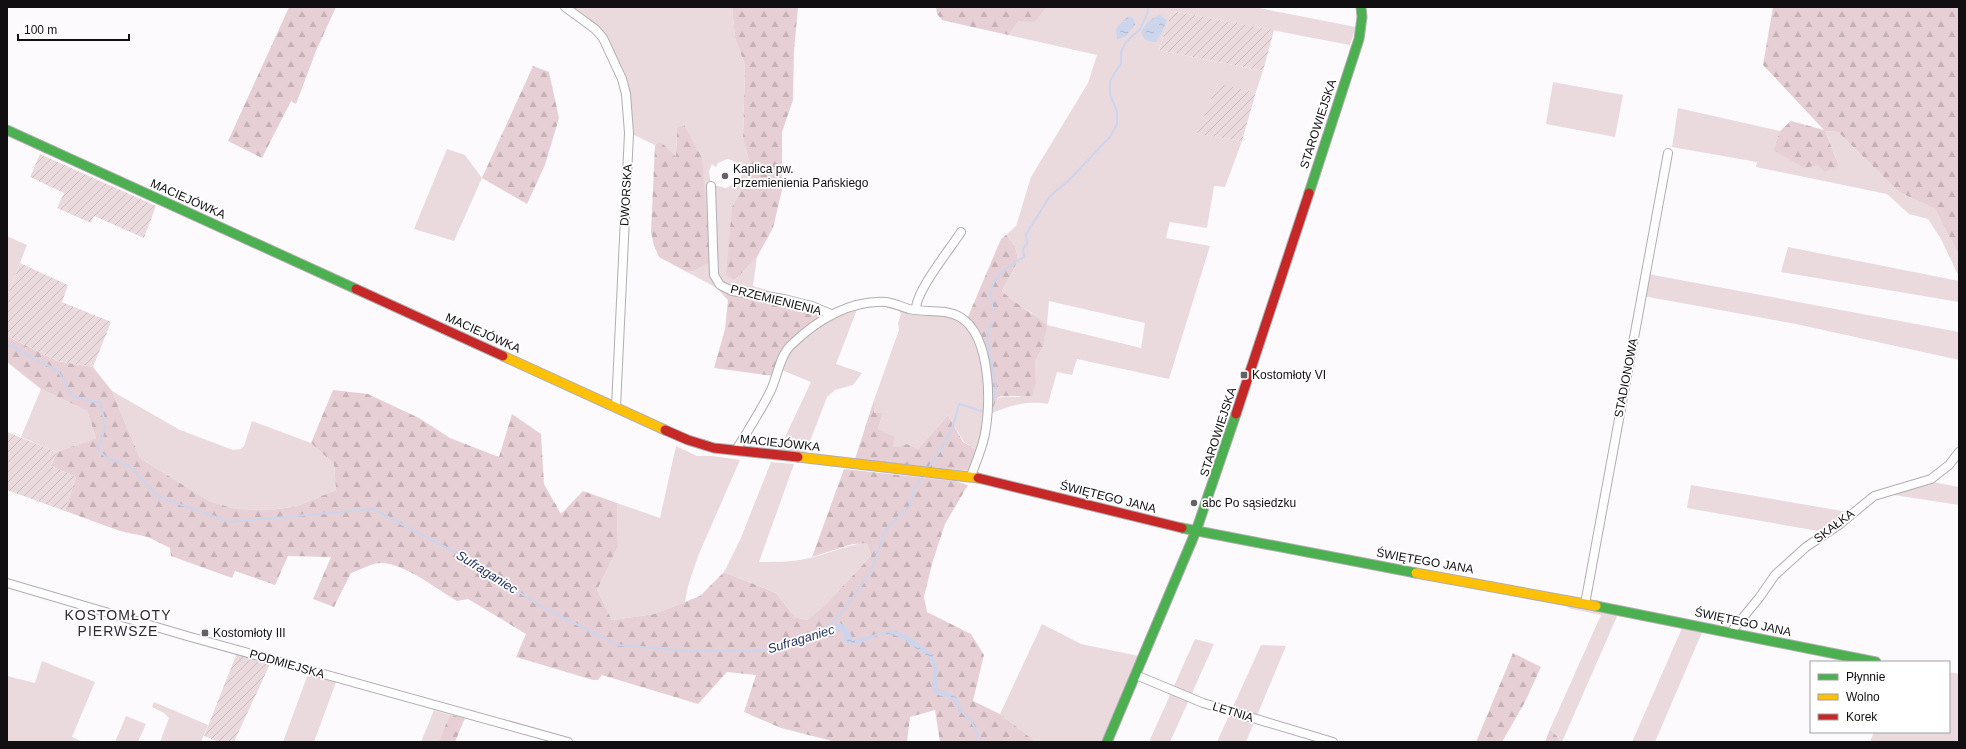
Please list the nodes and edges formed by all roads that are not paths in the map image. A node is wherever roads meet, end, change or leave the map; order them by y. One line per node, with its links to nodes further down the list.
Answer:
1 (565, 7): 9 (street, DWORSKA)
2 (1362, 7): 13 (street, STAROWIEJSKA)
3 (7, 130): 9 (street, MACIEJÓWKA)
4 (1668, 153): 15 (street, STADIONOWA)
5 (711, 186): 8 (street, PRZEMIENIENIA)
6 (961, 232): 7 (street)
7 (916, 309): 8 (street); 12 (street)
8 (831, 314): 10 (street)
9 (616, 407): 10 (street, MACIEJÓWKA)
10 (736, 450): 12 (street, MACIEJÓWKA)
11 (1959, 452): 16 (street, SKAŁKA)
12 (971, 476): 13 (street, ŚWIĘTEGO JANA)
13 (1196, 531): 15 (street, ŚWIĘTEGO JANA); 18 (street, STAROWIEJSKA)
14 (7, 583): 19 (street, PODMIEJSKA)
15 (1585, 604): 16 (street, ŚWIĘTEGO JANA)
16 (1731, 632): 17 (street, ŚWIĘTEGO JANA)
17 (1871, 661)
18 (1136, 675): 20 (street, STAROWIEJSKA); 21 (street, LETNIA)
19 (568, 742)
20 (1107, 742)
21 (1333, 742)

